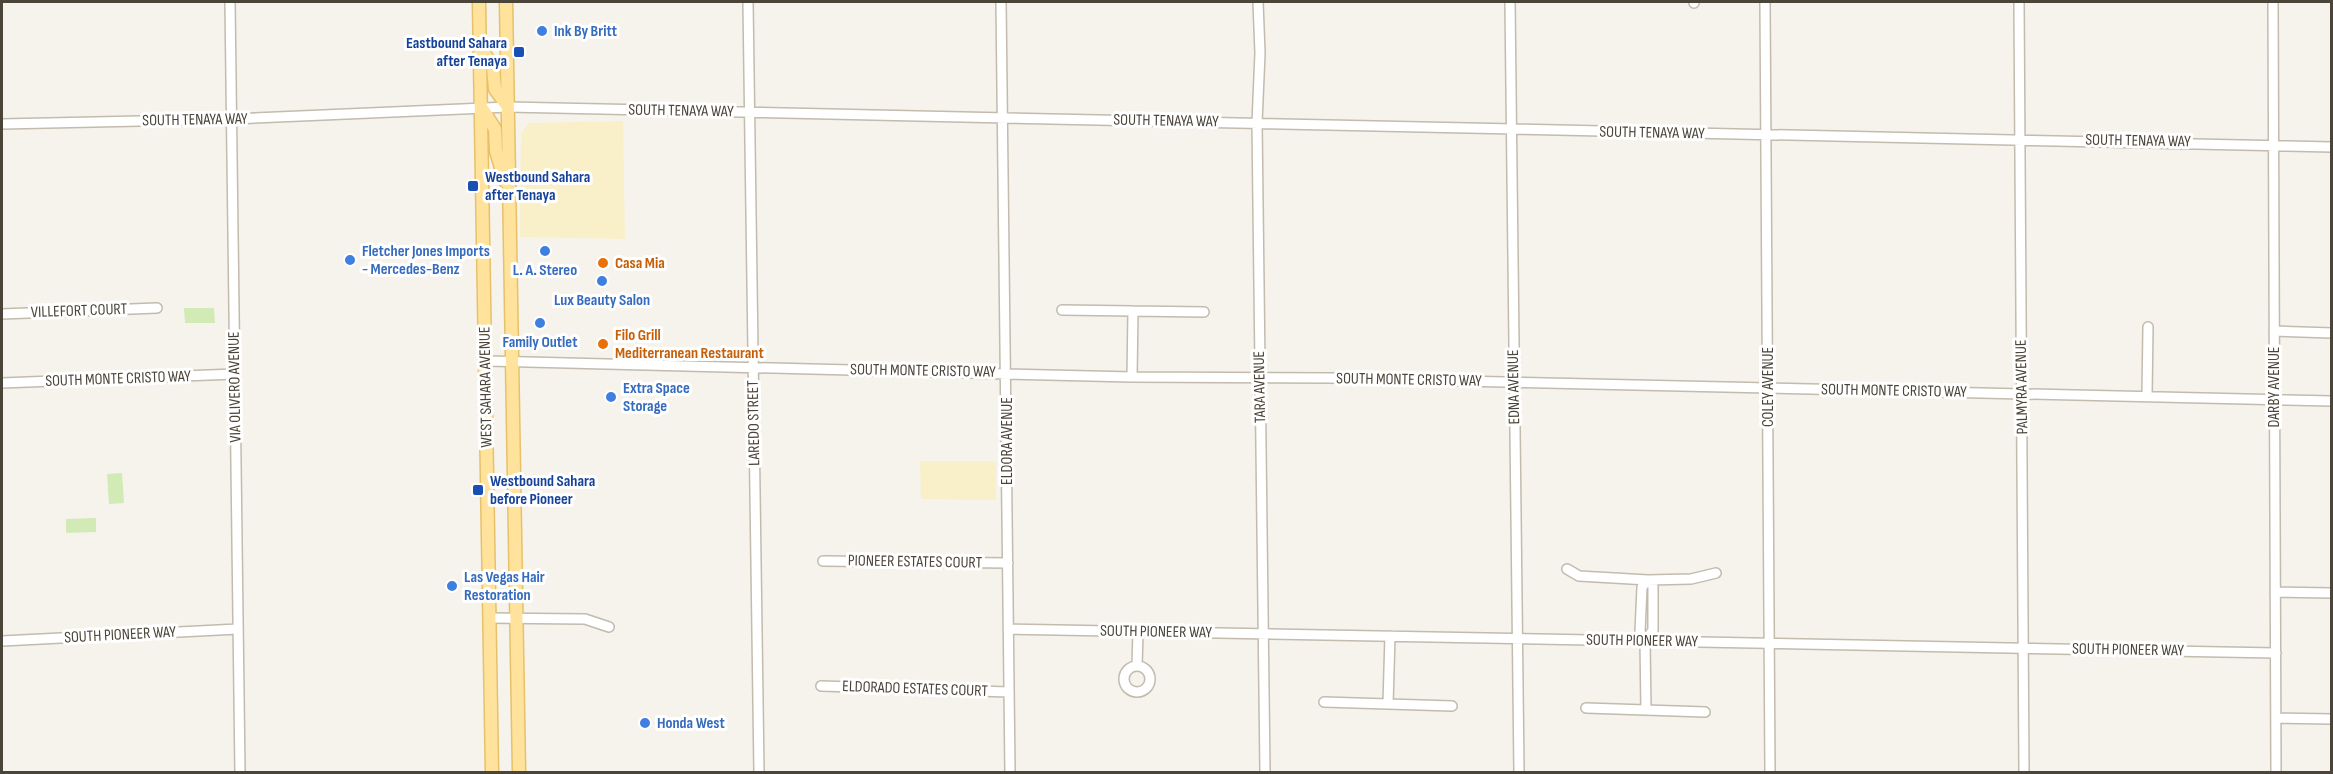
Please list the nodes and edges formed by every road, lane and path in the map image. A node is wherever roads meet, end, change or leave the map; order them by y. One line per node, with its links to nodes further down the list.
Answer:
1 (230, 2): 16 (street, VIA OLIVERO AVENUE)
2 (479, 2): 11 (main road, WEST SAHARA AVENUE)
3 (506, 2): 12 (main road, WEST SAHARA AVENUE)
4 (748, 2): 14 (street, LAREDO STREET)
5 (1001, 2): 15 (street, ELDORA AVENUE)
6 (1258, 2): 17 (street, TARA AVENUE)
7 (1510, 2): 19 (street, EDNA AVENUE)
8 (1765, 2): 20 (street, COLEY AVENUE)
9 (2019, 2): 21 (street, PALMYRA AVENUE)
10 (2272, 2): 22 (street, DARBY AVENUE)
11 (480, 47): 12 (main road); 13 (main road, WEST SAHARA AVENUE)
12 (508, 108): 13 (street, SOUTH TENAYA WAY); 14 (street, SOUTH TENAYA WAY); 24 (main road, WEST SAHARA AVENUE)
13 (482, 109): 16 (street, SOUTH TENAYA WAY); 24 (main road); 33 (main road, WEST SAHARA AVENUE)
14 (750, 112): 15 (street, SOUTH TENAYA WAY); 35 (street, LAREDO STREET)
15 (1003, 118): 17 (street, SOUTH TENAYA WAY); 36 (street, ELDORA AVENUE)
16 (232, 119): 18 (street, SOUTH TENAYA WAY); 37 (street, VIA OLIVERO AVENUE)
17 (1257, 123): 19 (street, SOUTH TENAYA WAY); 39 (street, TARA AVENUE)
18 (2, 124)
19 (1510, 128): 20 (street, SOUTH TENAYA WAY); 41 (street, EDNA AVENUE)
20 (1766, 134): 21 (street, SOUTH TENAYA WAY); 42 (street, COLEY AVENUE)
21 (2020, 139): 22 (street, SOUTH TENAYA WAY); 43 (street, PALMYRA AVENUE)
22 (2273, 144): 23 (street, SOUTH TENAYA WAY); 31 (street, DARBY AVENUE)
23 (2331, 147)
24 (509, 197): 34 (main road, WEST SAHARA AVENUE)
25 (157, 308): 29 (street, VILLEFORT COURT)
26 (1062, 310): 27 (street)
27 (1133, 311): 28 (street); 38 (street)
28 (1204, 312)
29 (2, 314)
30 (2148, 327): 44 (street)
31 (2274, 332): 32 (street); 45 (street, DARBY AVENUE)
32 (2331, 333)
33 (486, 361): 34 (street, SOUTH MONTE CRISTO WAY); 54 (main road, WEST SAHARA AVENUE)
34 (513, 362): 35 (street, SOUTH MONTE CRISTO WAY); 55 (main road, WEST SAHARA AVENUE)
35 (753, 368): 36 (street, SOUTH MONTE CRISTO WAY); 82 (street, LAREDO STREET)
36 (1006, 372): 38 (street, SOUTH MONTE CRISTO WAY); 48 (street, ELDORA AVENUE)
37 (235, 374): 40 (street, SOUTH MONTE CRISTO WAY); 57 (street, VIA OLIVERO AVENUE)
38 (1132, 377): 39 (street, SOUTH MONTE CRISTO WAY)
39 (1260, 378): 41 (street, SOUTH MONTE CRISTO WAY); 60 (street, TARA AVENUE)
40 (2, 383)
41 (1514, 383): 42 (street, SOUTH MONTE CRISTO WAY); 62 (street, EDNA AVENUE)
42 (1768, 388): 43 (street, SOUTH MONTE CRISTO WAY); 65 (street, COLEY AVENUE)
43 (2022, 394): 44 (street, SOUTH MONTE CRISTO WAY); 66 (street, PALMYRA AVENUE)
44 (2147, 396): 45 (street, SOUTH MONTE CRISTO WAY)
45 (2273, 399): 46 (street, SOUTH MONTE CRISTO WAY); 52 (street, DARBY AVENUE)
46 (2331, 401)
47 (823, 561): 48 (street, PIONEER ESTATES COURT)
48 (1008, 563): 58 (street, ELDORA AVENUE)
49 (1567, 569): 51 (street)
50 (1716, 573): 51 (street)
51 (1648, 580): 64 (street)
52 (2276, 592): 53 (street); 67 (street, DARBY AVENUE)
53 (2331, 593)
54 (489, 618): 55 (street); 80 (main road, WEST SAHARA AVENUE)
55 (516, 618): 56 (street); 81 (main road, WEST SAHARA AVENUE)
56 (609, 627)
57 (238, 629): 63 (street, SOUTH PIONEER WAY); 79 (street, VIA OLIVERO AVENUE)
58 (1008, 629): 59 (street, SOUTH PIONEER WAY); 70 (street, ELDORA AVENUE)
59 (1138, 632): 60 (street, SOUTH PIONEER WAY); 68 (street)
60 (1263, 634): 61 (street, SOUTH PIONEER WAY); 84 (street, TARA AVENUE)
61 (1390, 636): 62 (street, SOUTH PIONEER WAY); 72 (street)
62 (1517, 639): 64 (street, SOUTH PIONEER WAY); 85 (street, EDNA AVENUE)
63 (2, 640)
64 (1645, 641): 65 (street, SOUTH PIONEER WAY); 75 (street)
65 (1770, 644): 66 (street, SOUTH PIONEER WAY); 86 (street, COLEY AVENUE)
66 (2023, 648): 67 (street, SOUTH PIONEER WAY); 87 (street, PALMYRA AVENUE)
67 (2276, 653): 77 (street, DARBY AVENUE)
68 (1137, 666)
69 (821, 687): 70 (street, ELDORADO ESTATES COURT)
70 (1009, 692): 83 (street, ELDORA AVENUE)
71 (1324, 702): 72 (street)
72 (1388, 704): 73 (street)
73 (1452, 705)
74 (1586, 708): 75 (street)
75 (1646, 710): 76 (street)
76 (1705, 712)
77 (2276, 718): 78 (street); 88 (street, DARBY AVENUE)
78 (2331, 719)
79 (240, 772)
80 (492, 772)
81 (519, 772)
82 (759, 772)
83 (1010, 772)
84 (1265, 772)
85 (1519, 772)
86 (1770, 772)
87 (2024, 772)
88 (2276, 772)

